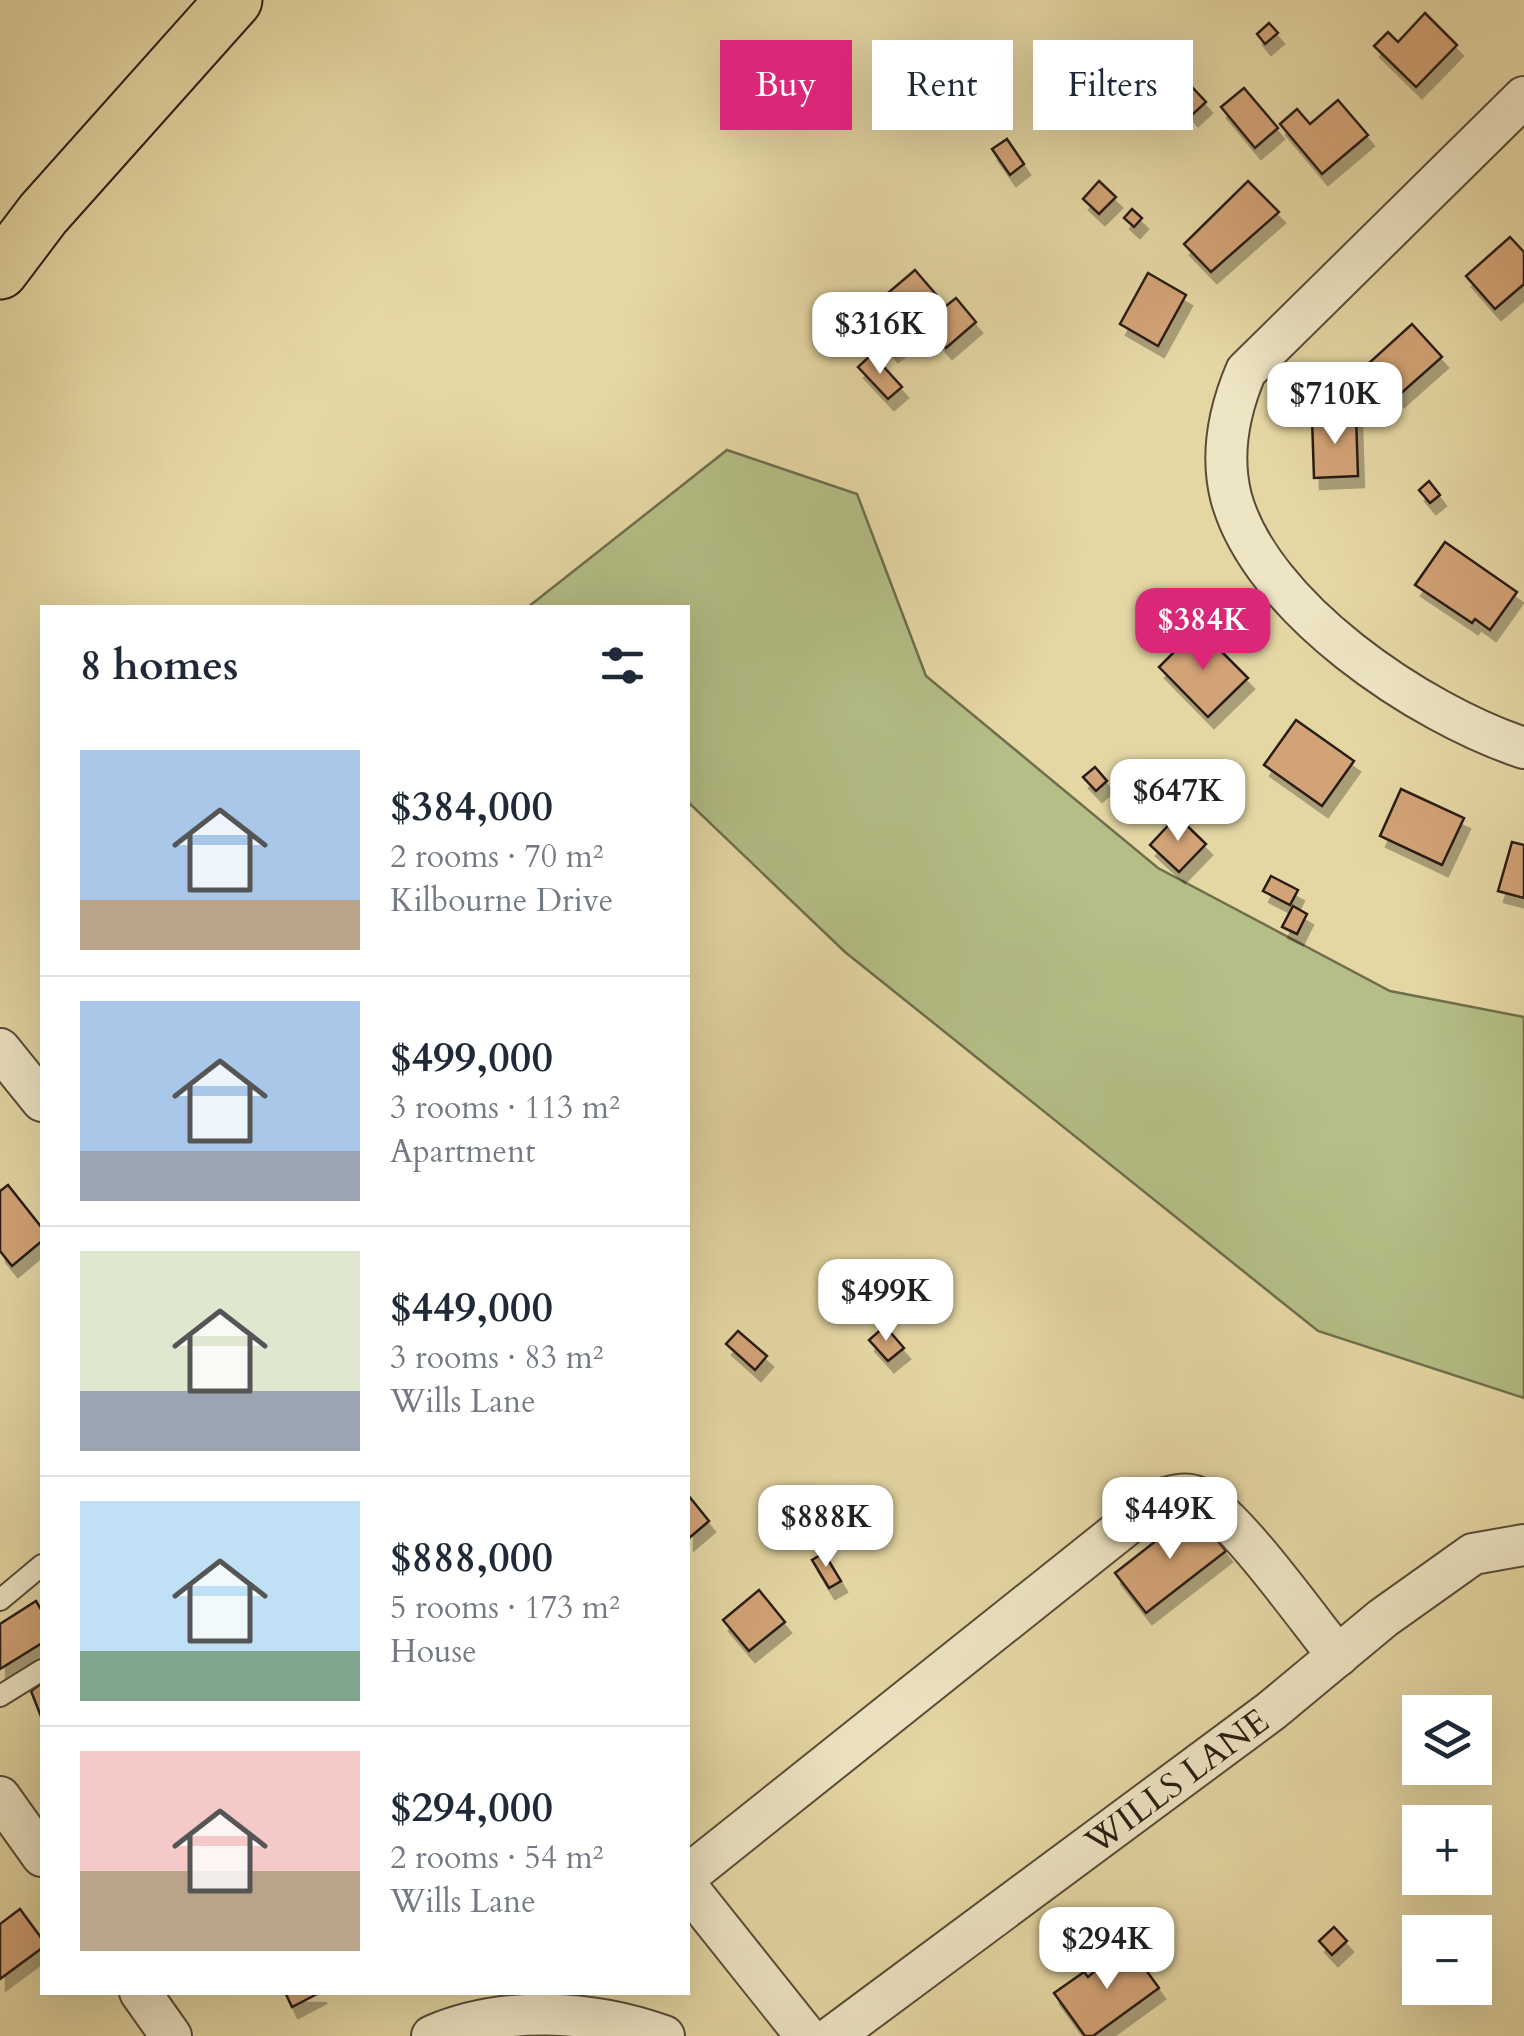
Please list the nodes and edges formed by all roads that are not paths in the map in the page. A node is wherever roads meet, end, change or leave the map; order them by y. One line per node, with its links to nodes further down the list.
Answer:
1 (234, 0): 3 (main road)
2 (1524, 97): 4 (street)
3 (0, 271)
4 (1524, 748)
5 (0, 1049): 6 (street)
6 (40, 1099)
7 (1524, 1545): 10 (street, WILLS LANE)
8 (40, 1567): 9 (lane)
9 (0, 1600)
10 (1338, 1656): 15 (street); 22 (street, WILLS LANE)
11 (40, 1671): 12 (lane)
12 (0, 1696)
13 (0, 1796): 14 (street)
14 (40, 1853)
15 (690, 1872)
16 (690, 1891): 21 (street)
17 (142, 1995): 18 (street)
18 (171, 2036)
19 (432, 2036): 20 (street)
20 (664, 2036)
21 (806, 2036)
22 (832, 2036)

